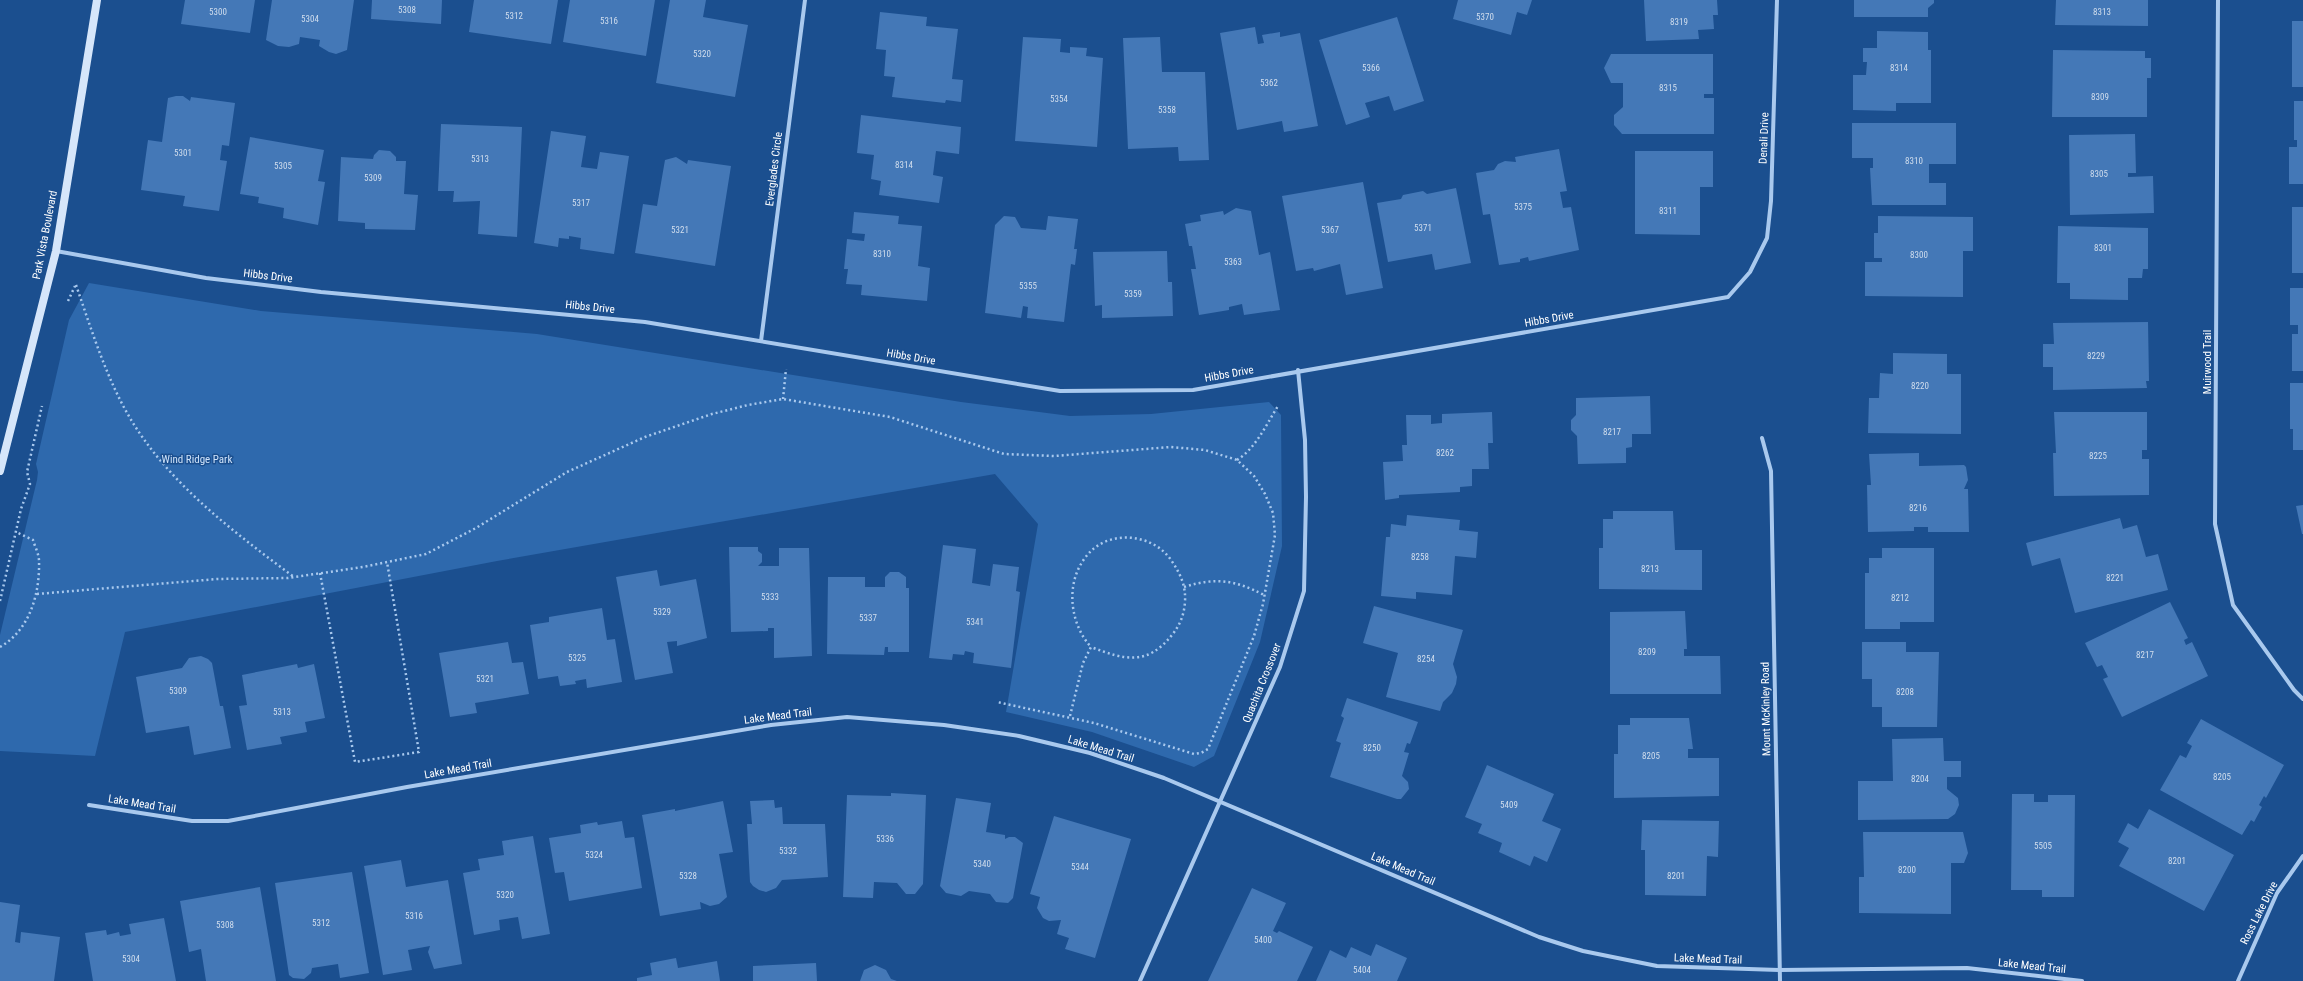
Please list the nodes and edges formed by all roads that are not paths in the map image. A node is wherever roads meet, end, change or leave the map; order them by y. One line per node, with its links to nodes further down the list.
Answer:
1 (97, 0): 5 (main road, Park Vista Boulevard)
2 (805, 0): 7 (street, Everglades Circle)
3 (1777, 0): 6 (street, Denali Drive)
4 (2218, 0): 11 (street, Muirwood Trail)
5 (56, 251): 7 (street, Hibbs Drive); 10 (main road, Park Vista Boulevard)
6 (1750, 272): 8 (street, Hibbs Drive)
7 (761, 341): 8 (street, Hibbs Drive)
8 (1298, 370): 12 (street, Quachita Crossover)
9 (1762, 438): 15 (street, Mount McKinley Road)
10 (0, 472)
11 (2303, 699)
12 (1220, 800): 13 (street, Lake Mead Trail); 15 (street, Lake Mead Trail); 16 (street, Quachita Crossover)
13 (89, 805)
14 (2303, 856): 19 (street, Ross Lake Drive)
15 (1779, 970): 17 (street, Mount McKinley Road); 18 (street, Lake Mead Trail)
16 (1140, 981)
17 (1780, 981)
18 (2082, 981)
19 (2238, 981)

